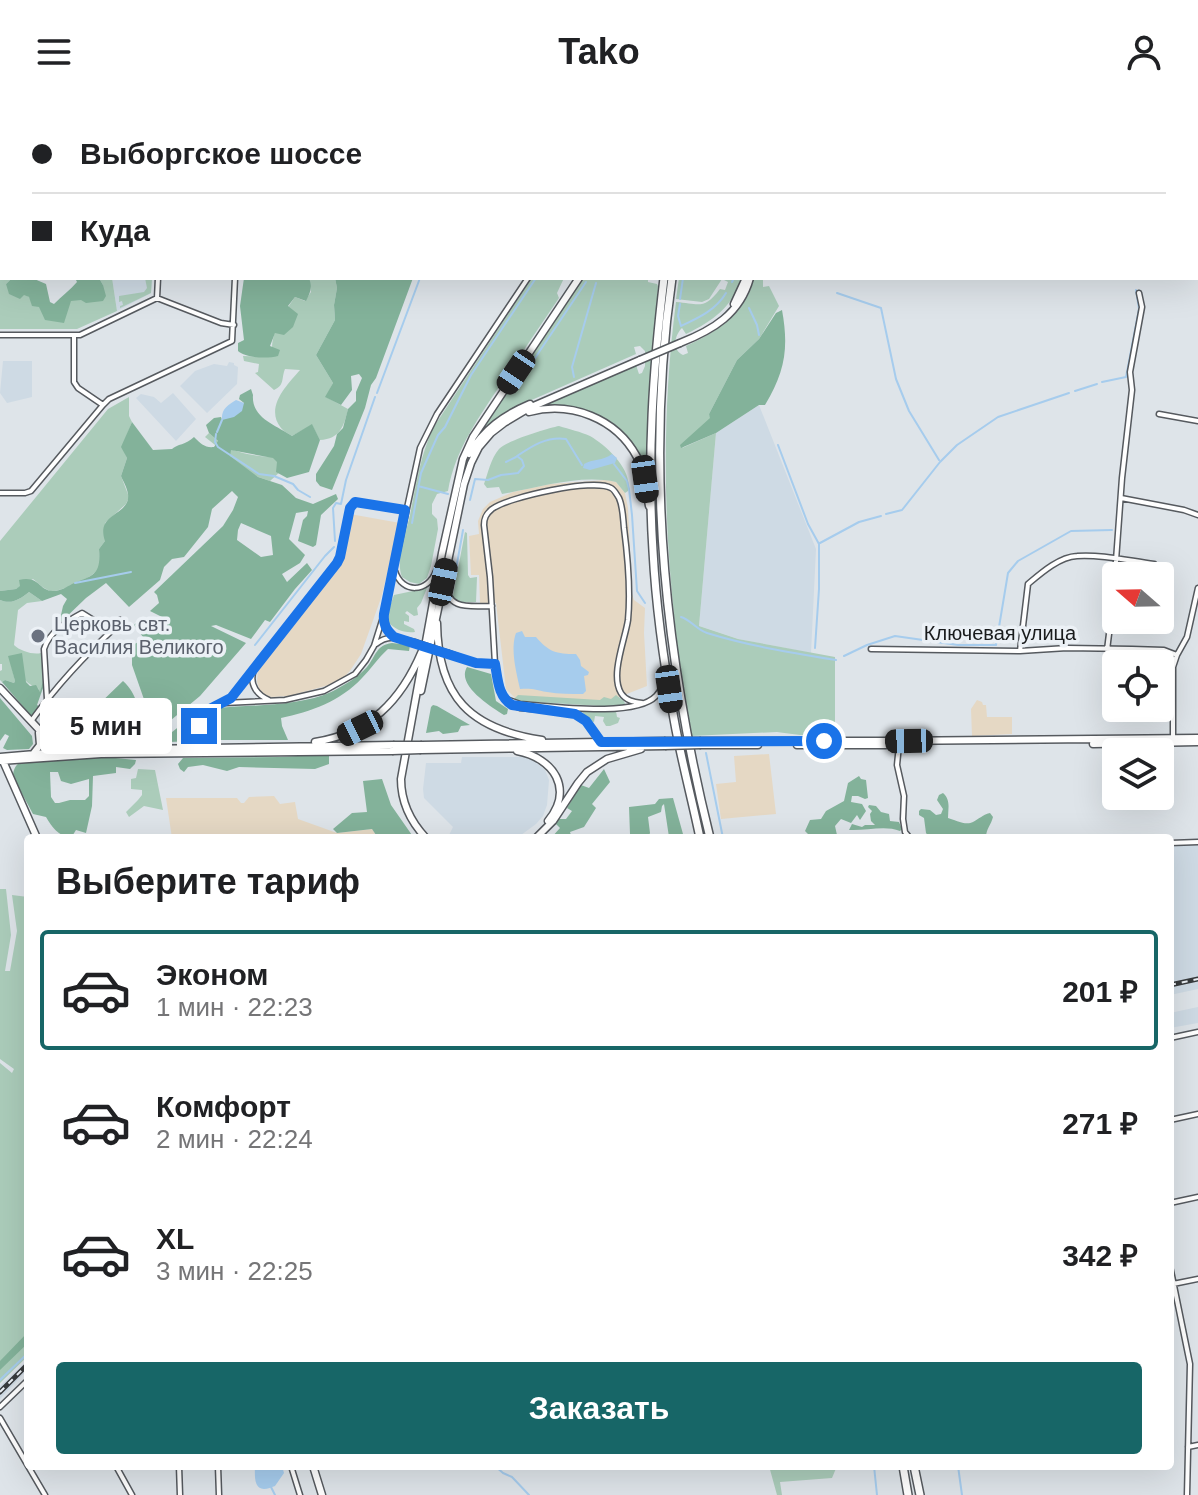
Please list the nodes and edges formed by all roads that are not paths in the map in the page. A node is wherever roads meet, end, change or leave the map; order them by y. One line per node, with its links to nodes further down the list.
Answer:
1 (158, 280): 9 (street)
2 (235, 280): 10 (street)
3 (527, 280): 21 (street)
4 (578, 280): 18 (main road)
5 (664, 280): 23 (highway)
6 (672, 280): 80 (highway)
7 (747, 280): 13 (main road, bridge)
8 (1139, 293): 20 (street)
9 (157, 298): 10 (street); 12 (street)
10 (234, 325): 14 (street)
11 (0, 335): 12 (street)
12 (74, 336): 14 (street)
13 (640, 359): 16 (main road); 18 (main road)
14 (103, 405): 19 (street)
15 (1159, 414): 17 (street)
16 (514, 416): 23 (main road); 24 (main road)
17 (1198, 421)
18 (460, 472): 24 (main road)
19 (0, 493)
20 (1121, 498): 22 (street); 25 (street)
21 (405, 510): 27 (street); 42 (street)
22 (1198, 515)
23 (652, 527): 40 (highway)
24 (446, 553): 27 (street); 29 (street); 30 (main road); 33 (main road)
25 (1115, 558): 26 (street); 36 (street); 37 (street)
26 (1141, 562)
27 (394, 568): 31 (street)
28 (1198, 588): 39 (street)
29 (492, 606): 41 (street); 48 (street)
30 (437, 611): 57 (main road); 76 (main road)
31 (384, 614): 32 (street); 34 (street)
32 (394, 637): 34 (street); 41 (street, bridge)
33 (426, 640): 61 (main road); 75 (main road)
34 (374, 646): 46 (street)
35 (871, 649): 37 (street, Ключевая улица)
36 (1107, 650): 37 (street, Ключевая улица)
37 (1020, 651)
38 (1174, 654): 39 (street, Ключевая улица)
39 (1177, 655): 51 (street)
40 (665, 658): 48 (street); 79 (highway)
41 (495, 664): 44 (street)
42 (255, 667): 46 (street); 47 (street)
43 (0, 690): 49 (main road); 50 (main road)
44 (504, 698): 48 (street); 56 (street)
45 (47, 699): 45 (street); 49 (street)
46 (271, 700): 47 (street)
47 (224, 703): 63 (street)
48 (642, 703)
49 (31, 722): 50 (main road)
50 (42, 735): 67 (main road); 68 (main road); 69 (main road)
51 (1173, 738)
52 (1102, 740): 59 (main road)
53 (1174, 740): 54 (main road)
54 (1198, 740)
55 (1102, 741): 60 (main road)
56 (601, 742): 57 (main road); 58 (main road)
57 (562, 743): 65 (main road)
58 (664, 743): 59 (main road, bridge); 62 (main road)
59 (701, 743): 60 (main road)
60 (899, 745): 81 (street)
61 (294, 746): 63 (main road); 64 (main road)
62 (652, 746): 66 (main road); 78 (main road)
63 (198, 748): 67 (main road)
64 (392, 748): 65 (main road, bridge); 68 (main road)
65 (421, 748): 66 (main road)
66 (502, 748): 77 (main road)
67 (82, 750): 68 (main road)
68 (60, 753): 69 (main road); 71 (main road)
69 (33, 754): 70 (main road)
70 (1, 759): 71 (main road); 72 (main road); 73 (main road)
71 (22, 760): 72 (main road)
72 (11, 778): 73 (main road)
73 (23, 806): 74 (main road)
74 (35, 834)
75 (423, 834)
76 (429, 834)
77 (534, 834)
78 (540, 834)
79 (699, 834)
80 (709, 834)
81 (908, 834)
82 (1198, 842): 83 (street)
83 (1174, 843)
84 (1198, 1032): 85 (street)
85 (1174, 1037)
86 (1198, 1114): 87 (street)
87 (1174, 1119)
88 (1198, 1197): 89 (street)
89 (1174, 1202)
90 (1198, 1279): 91 (street)
91 (1174, 1284)
92 (1174, 1289): 94 (street)
93 (1198, 1362): 94 (street)
94 (1190, 1364): 99 (street)
95 (24, 1384): 96 (street)
96 (0, 1407)
97 (0, 1418): 100 (street)
98 (1198, 1445): 99 (street)
99 (1188, 1447): 117 (street)
100 (24, 1459)
101 (30, 1470): 109 (street)
102 (118, 1470): 110 (street)
103 (179, 1470): 111 (street)
104 (218, 1470): 112 (street)
105 (292, 1470): 113 (street)
106 (314, 1470): 114 (main road)
107 (904, 1470): 115 (highway)
108 (915, 1470): 116 (highway)
109 (45, 1495)
110 (132, 1495)
111 (180, 1495)
112 (219, 1495)
113 (300, 1495)
114 (322, 1495)
115 (908, 1495)
116 (920, 1495)
117 (1187, 1495)

